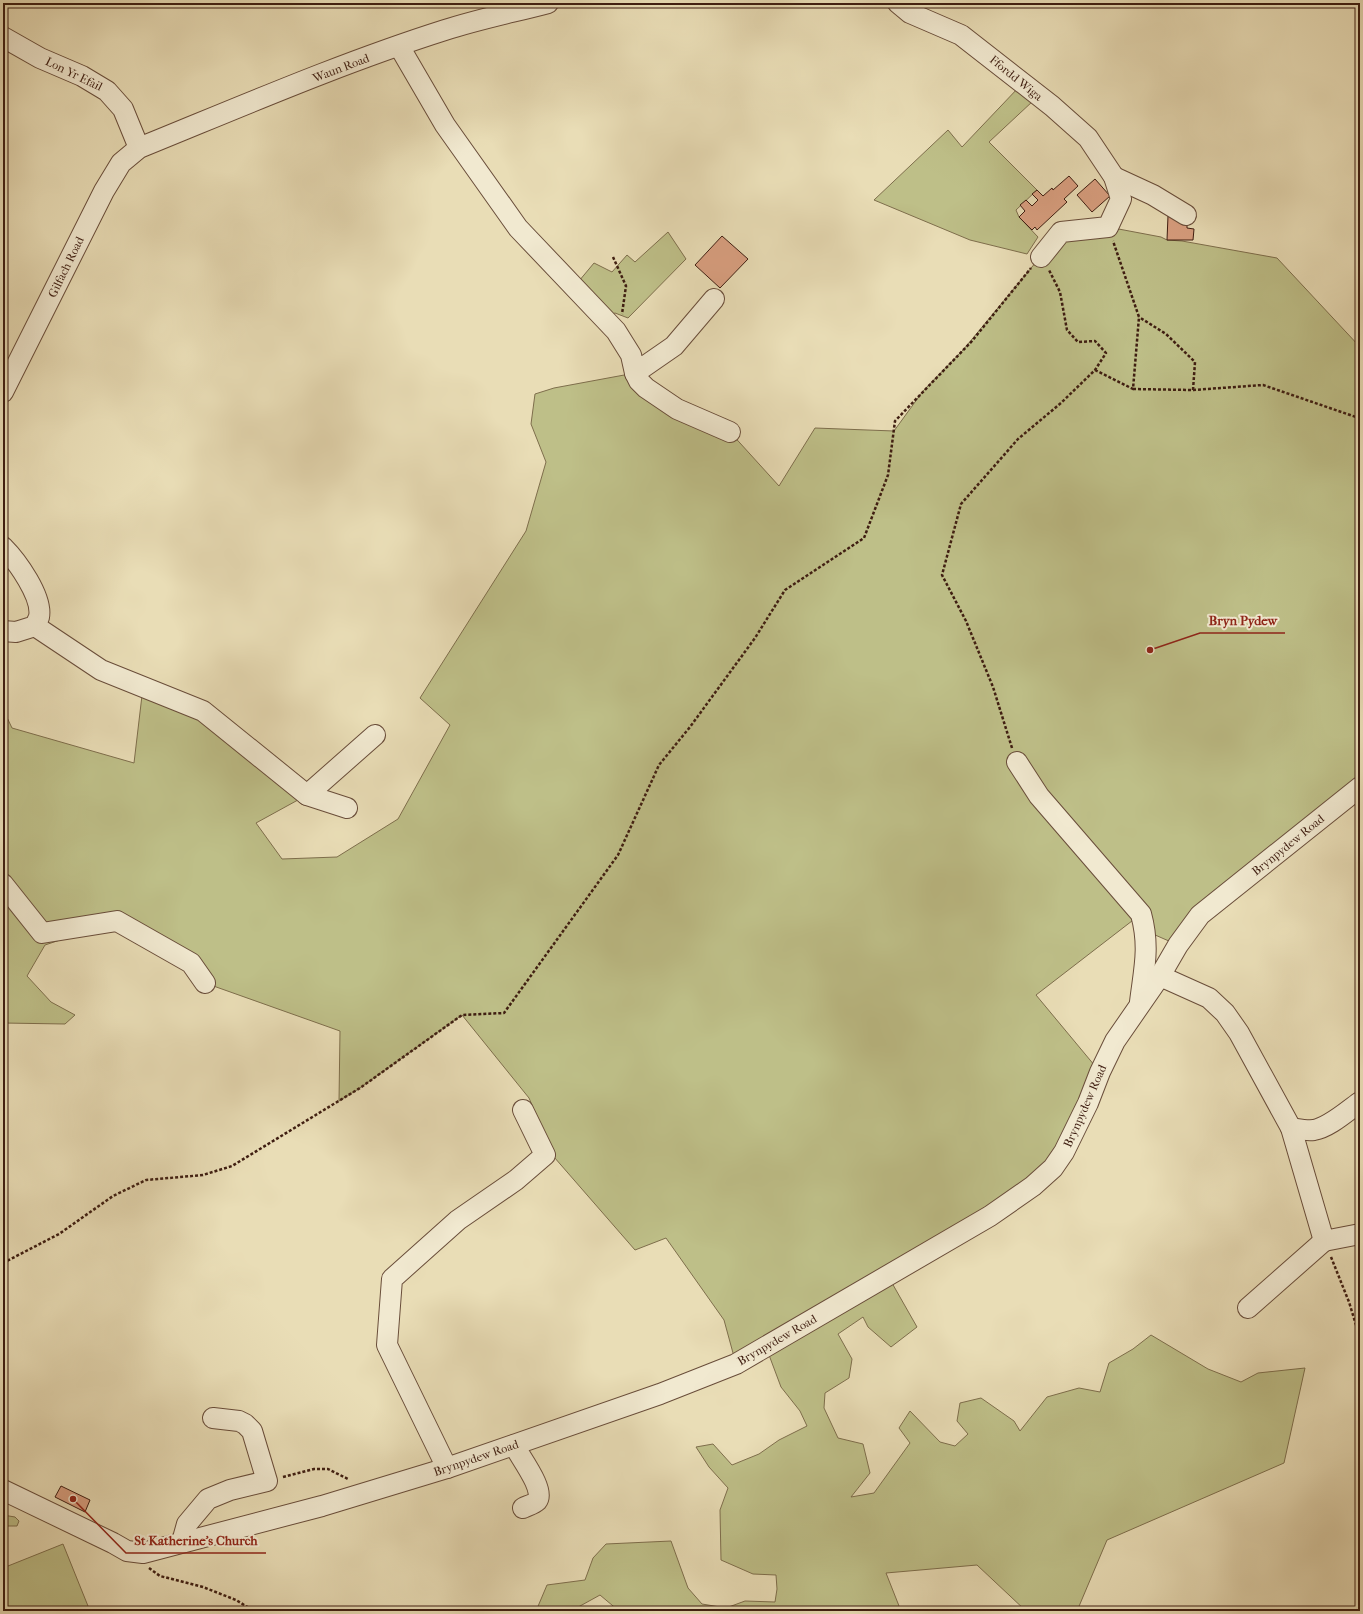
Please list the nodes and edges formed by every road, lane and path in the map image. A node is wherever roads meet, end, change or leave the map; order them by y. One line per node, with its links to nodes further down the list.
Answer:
1 (548, 3): 4 (street, Waun Road)
2 (898, 3): 6 (street, Ffordd Wiga)
3 (3, 37): 5 (street, Lon Yr Efail)
4 (399, 46): 5 (street, Waun Road); 13 (street)
5 (139, 148): 18 (street, Gilfach Road)
6 (1114, 177): 7 (street); 8 (street, Ffordd Wiga)
7 (1186, 215)
8 (1108, 227): 10 (street); 12 (path)
9 (613, 257): 13 (path)
10 (1041, 257): 14 (path); 38 (path)
11 (714, 299): 15 (street)
12 (1138, 317): 16 (path); 17 (path)
13 (616, 331): 15 (street)
14 (1095, 370): 16 (path); 25 (path)
15 (635, 373): 20 (street)
16 (1133, 389): 17 (path)
17 (1193, 390): 19 (path)
18 (3, 392)
19 (1360, 429)
20 (730, 432)
21 (3, 547): 22 (street)
22 (35, 626): 23 (street); 27 (street)
23 (3, 631)
24 (374, 735): 27 (street)
25 (1017, 762): 32 (street)
26 (1360, 787): 30 (street, Brynpydew Road)
27 (307, 795): 28 (street)
28 (347, 808)
29 (3, 884): 31 (street)
30 (1160, 976): 32 (street, Brynpydew Road); 35 (street)
31 (205, 983)
32 (1139, 1006): 42 (street, Brynpydew Road)
33 (1360, 1102): 35 (street)
34 (523, 1110): 43 (street)
35 (1291, 1128): 37 (street)
36 (1360, 1234): 37 (street)
37 (1324, 1241): 39 (street); 40 (path)
38 (3, 1262)
39 (1248, 1308)
40 (1360, 1338)
41 (213, 1418): 45 (street)
42 (514, 1445): 43 (street, Brynpydew Road); 47 (street)
43 (447, 1468): 48 (street, Brynpydew Road)
44 (353, 1479): 45 (path)
45 (267, 1481): 48 (street)
46 (3, 1490): 49 (street, Brynpydew Road)
47 (523, 1508)
48 (182, 1542): 49 (street, Brynpydew Road)
49 (126, 1551): 50 (path)
50 (254, 1611)

